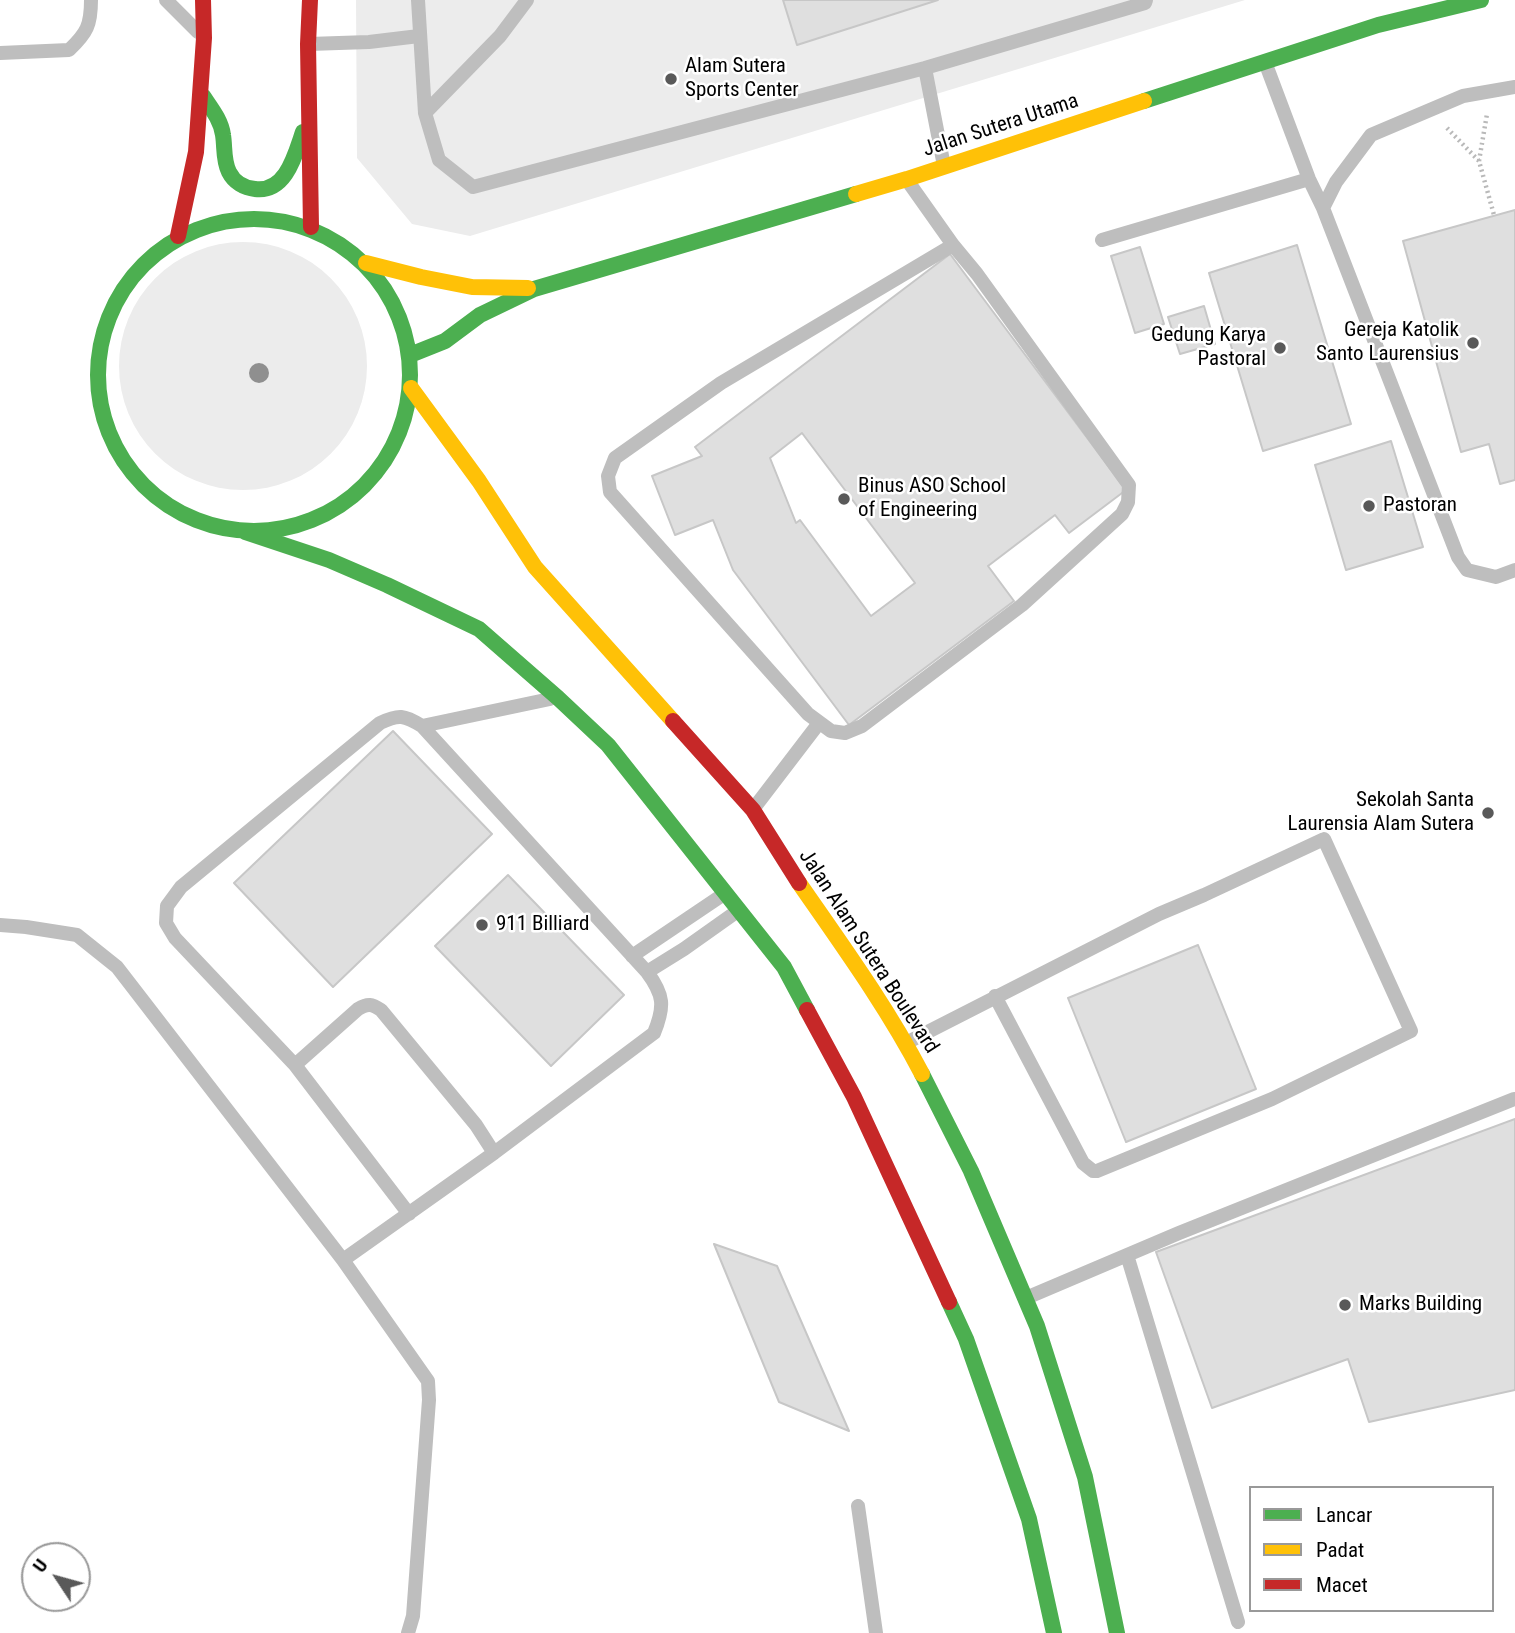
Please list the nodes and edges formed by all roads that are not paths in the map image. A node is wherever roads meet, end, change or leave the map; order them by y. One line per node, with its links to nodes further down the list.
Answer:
1 (91, 0): 12 (lane)
2 (166, 0): 10 (lane)
3 (204, 0): 10 (main road)
4 (310, 0): 11 (main road)
5 (418, 0): 9 (lane)
6 (527, 0): 17 (lane)
7 (1146, 0): 14 (lane)
8 (1481, 0): 13 (main road, Jalan Sutera Utama)
9 (419, 36): 11 (lane); 17 (lane)
10 (204, 38): 16 (main road)
11 (308, 44): 18 (main road)
12 (0, 52)
13 (1265, 61): 19 (main road, Jalan Sutera Utama); 21 (lane)
14 (925, 68): 17 (lane); 19 (lane)
15 (1515, 87): 22 (lane)
16 (201, 93): 18 (main road); 24 (main road)
17 (425, 113)
18 (309, 117): 23 (main road)
19 (944, 166): 20 (main road, Jalan Sutera Utama)
20 (906, 179): 26 (lane); 28 (main road, Jalan Sutera Utama)
21 (1309, 179): 22 (lane); 25 (lane)
22 (1323, 208): 32 (lane)
23 (312, 227): 24 (main road); 27 (main road)
24 (178, 236): 31 (main road)
25 (1102, 240)
26 (953, 245): 34 (lane); 34 (lane)
27 (366, 263): 28 (main road, Jalan Sutera Utama); 29 (main road)
28 (534, 289): 29 (main road, Jalan Sutera Utama)
29 (411, 355): 30 (main road)
30 (411, 388): 31 (main road); 36 (main road, Jalan Alam Sutera Boulevard)
31 (245, 533): 33 (main road)
32 (1515, 570)
33 (558, 698): 35 (lane); 37 (main road)
34 (819, 723): 36 (lane)
35 (422, 726): 40 (lane); 44 (lane)
36 (753, 810): 43 (main road, Jalan Alam Sutera Boulevard)
37 (726, 893): 38 (main road); 40 (lane)
38 (739, 910): 41 (lane); 57 (main road)
39 (0, 925): 49 (lane)
40 (632, 956): 41 (lane)
41 (647, 972): 46 (lane)
42 (995, 996): 42 (lane); 43 (lane)
43 (906, 1043): 50 (main road, Jalan Alam Sutera Boulevard)
44 (295, 1065): 46 (lane); 47 (lane)
45 (1514, 1099): 48 (lane)
46 (494, 1153): 47 (lane)
47 (409, 1214): 49 (lane)
48 (1127, 1255): 50 (lane); 53 (lane)
49 (343, 1260): 52 (lane)
50 (1026, 1298): 58 (main road, Jalan Alam Sutera Boulevard)
51 (858, 1506): 56 (lane)
52 (413, 1616): 54 (lane); 55 (lane)
53 (1238, 1622)
54 (408, 1633)
55 (418, 1633)
56 (876, 1633)
57 (1054, 1633)
58 (1117, 1633)

